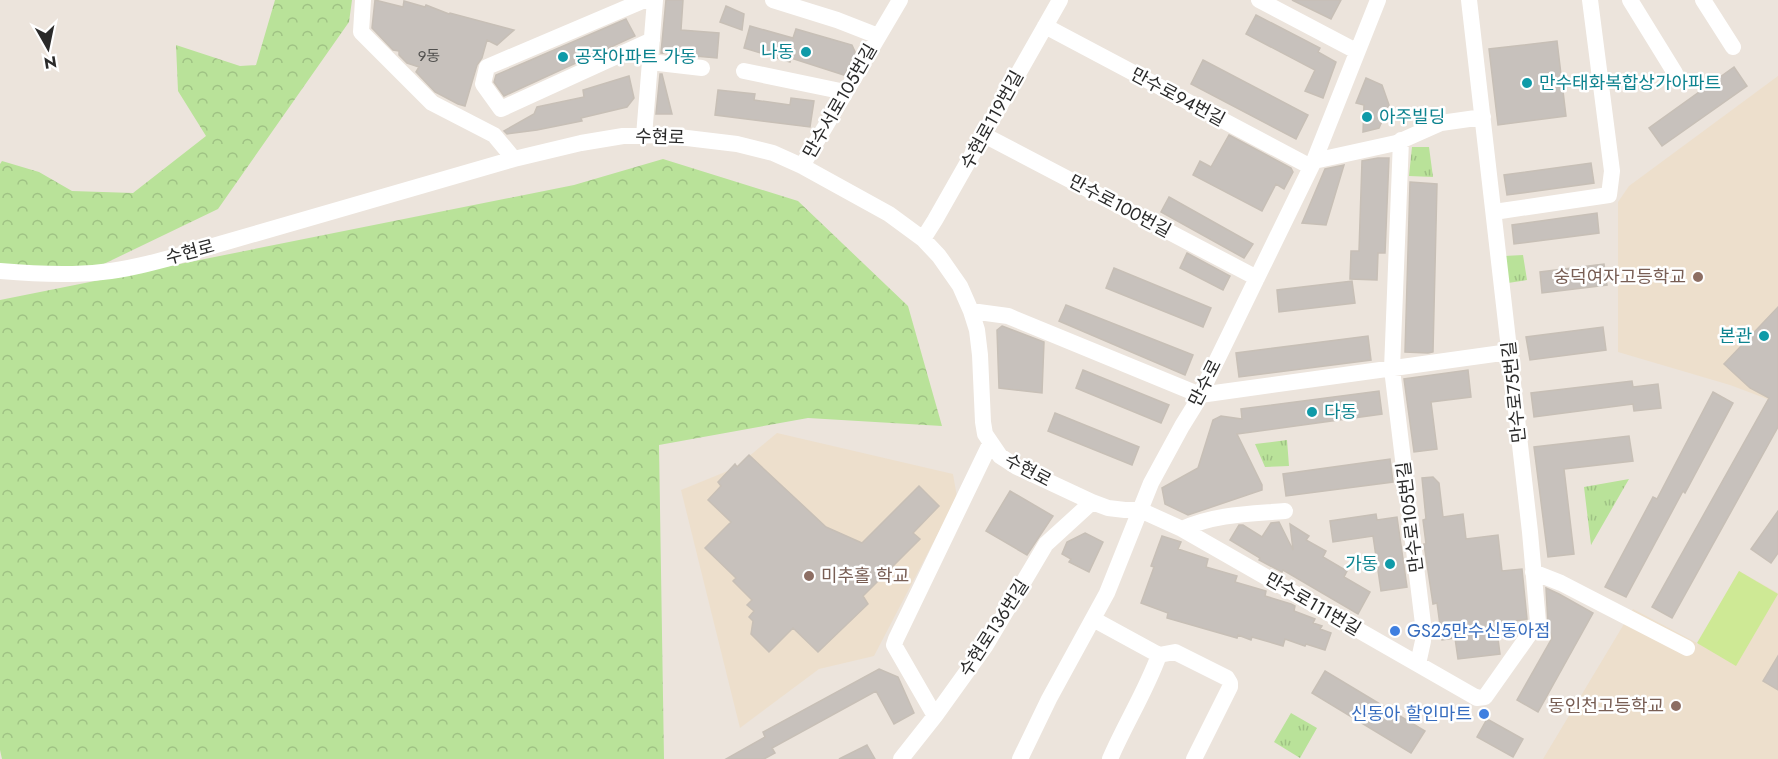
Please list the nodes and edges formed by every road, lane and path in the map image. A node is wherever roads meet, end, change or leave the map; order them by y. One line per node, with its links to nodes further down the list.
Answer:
1 (363, 0): 27 (street)
2 (645, 0): 15 (street)
3 (655, 0): 15 (street)
4 (773, 0): 14 (street, 만수서로105번길)
5 (900, 0): 14 (street, 만수서로105번길)
6 (1060, 0): 13 (street, 수현로119번길)
7 (1259, 0): 17 (street)
8 (1378, 0): 17 (street, 만수로)
9 (1469, 0): 23 (street, 만수로75번길)
10 (1590, 0): 30 (street)
11 (1630, 0): 21 (street)
12 (1703, 0): 16 (street)
13 (1045, 26): 24 (street, 수현로119번길); 28 (street, 만수로94번길)
14 (878, 36): 22 (street, 만수서로105번길)
15 (652, 40): 18 (street)
16 (1733, 47)
17 (1356, 51): 28 (street, 만수로)
18 (650, 62): 19 (street); 25 (street)
19 (702, 68)
20 (744, 71): 22 (street)
21 (1676, 74)
22 (845, 92): 29 (street, 만수서로105번길)
23 (1483, 117): 26 (street); 30 (street, 만수로75번길)
24 (984, 135): 31 (street, 수현로119번길); 33 (street, 만수로100번길)
25 (644, 136): 27 (street, 수현로); 29 (street, 수현로)
26 (1401, 140): 28 (street); 36 (street, 만수로105번길)
27 (514, 159): 32 (street, 수현로)
28 (1312, 164): 33 (street, 만수로)
29 (802, 166): 31 (street, 수현로)
30 (1494, 212): 35 (street, 만수로75번길)
31 (923, 239): 34 (street, 수현로)
32 (0, 271)
33 (1257, 278): 37 (street, 만수로)
34 (971, 311): 37 (street); 38 (street, 수현로)
35 (1509, 352): 36 (street); 43 (street, 만수로75번길)
36 (1392, 369): 37 (street); 47 (street, 만수로105번길)
37 (1200, 395): 40 (street, 만수로)
38 (990, 444): 39 (street, 수현로); 49 (street)
39 (1092, 502): 40 (street, 수현로); 49 (street, 수현로136번길)
40 (1140, 510): 42 (street, 만수로111번길); 44 (street, 만수로)
41 (1286, 511): 42 (street)
42 (1182, 529): 47 (street, 만수로111번길)
43 (1533, 572): 45 (street); 48 (street, 만수로75번길)
44 (1093, 619): 46 (street); 51 (street, 만수로)
45 (1687, 648)
46 (1160, 655): 52 (street); 53 (street)
47 (1418, 664): 48 (street, 만수로111번길)
48 (1485, 697)
49 (935, 716): 50 (street, 수현로136번길)
50 (901, 759)
51 (1020, 759)
52 (1110, 759)
53 (1194, 759)

